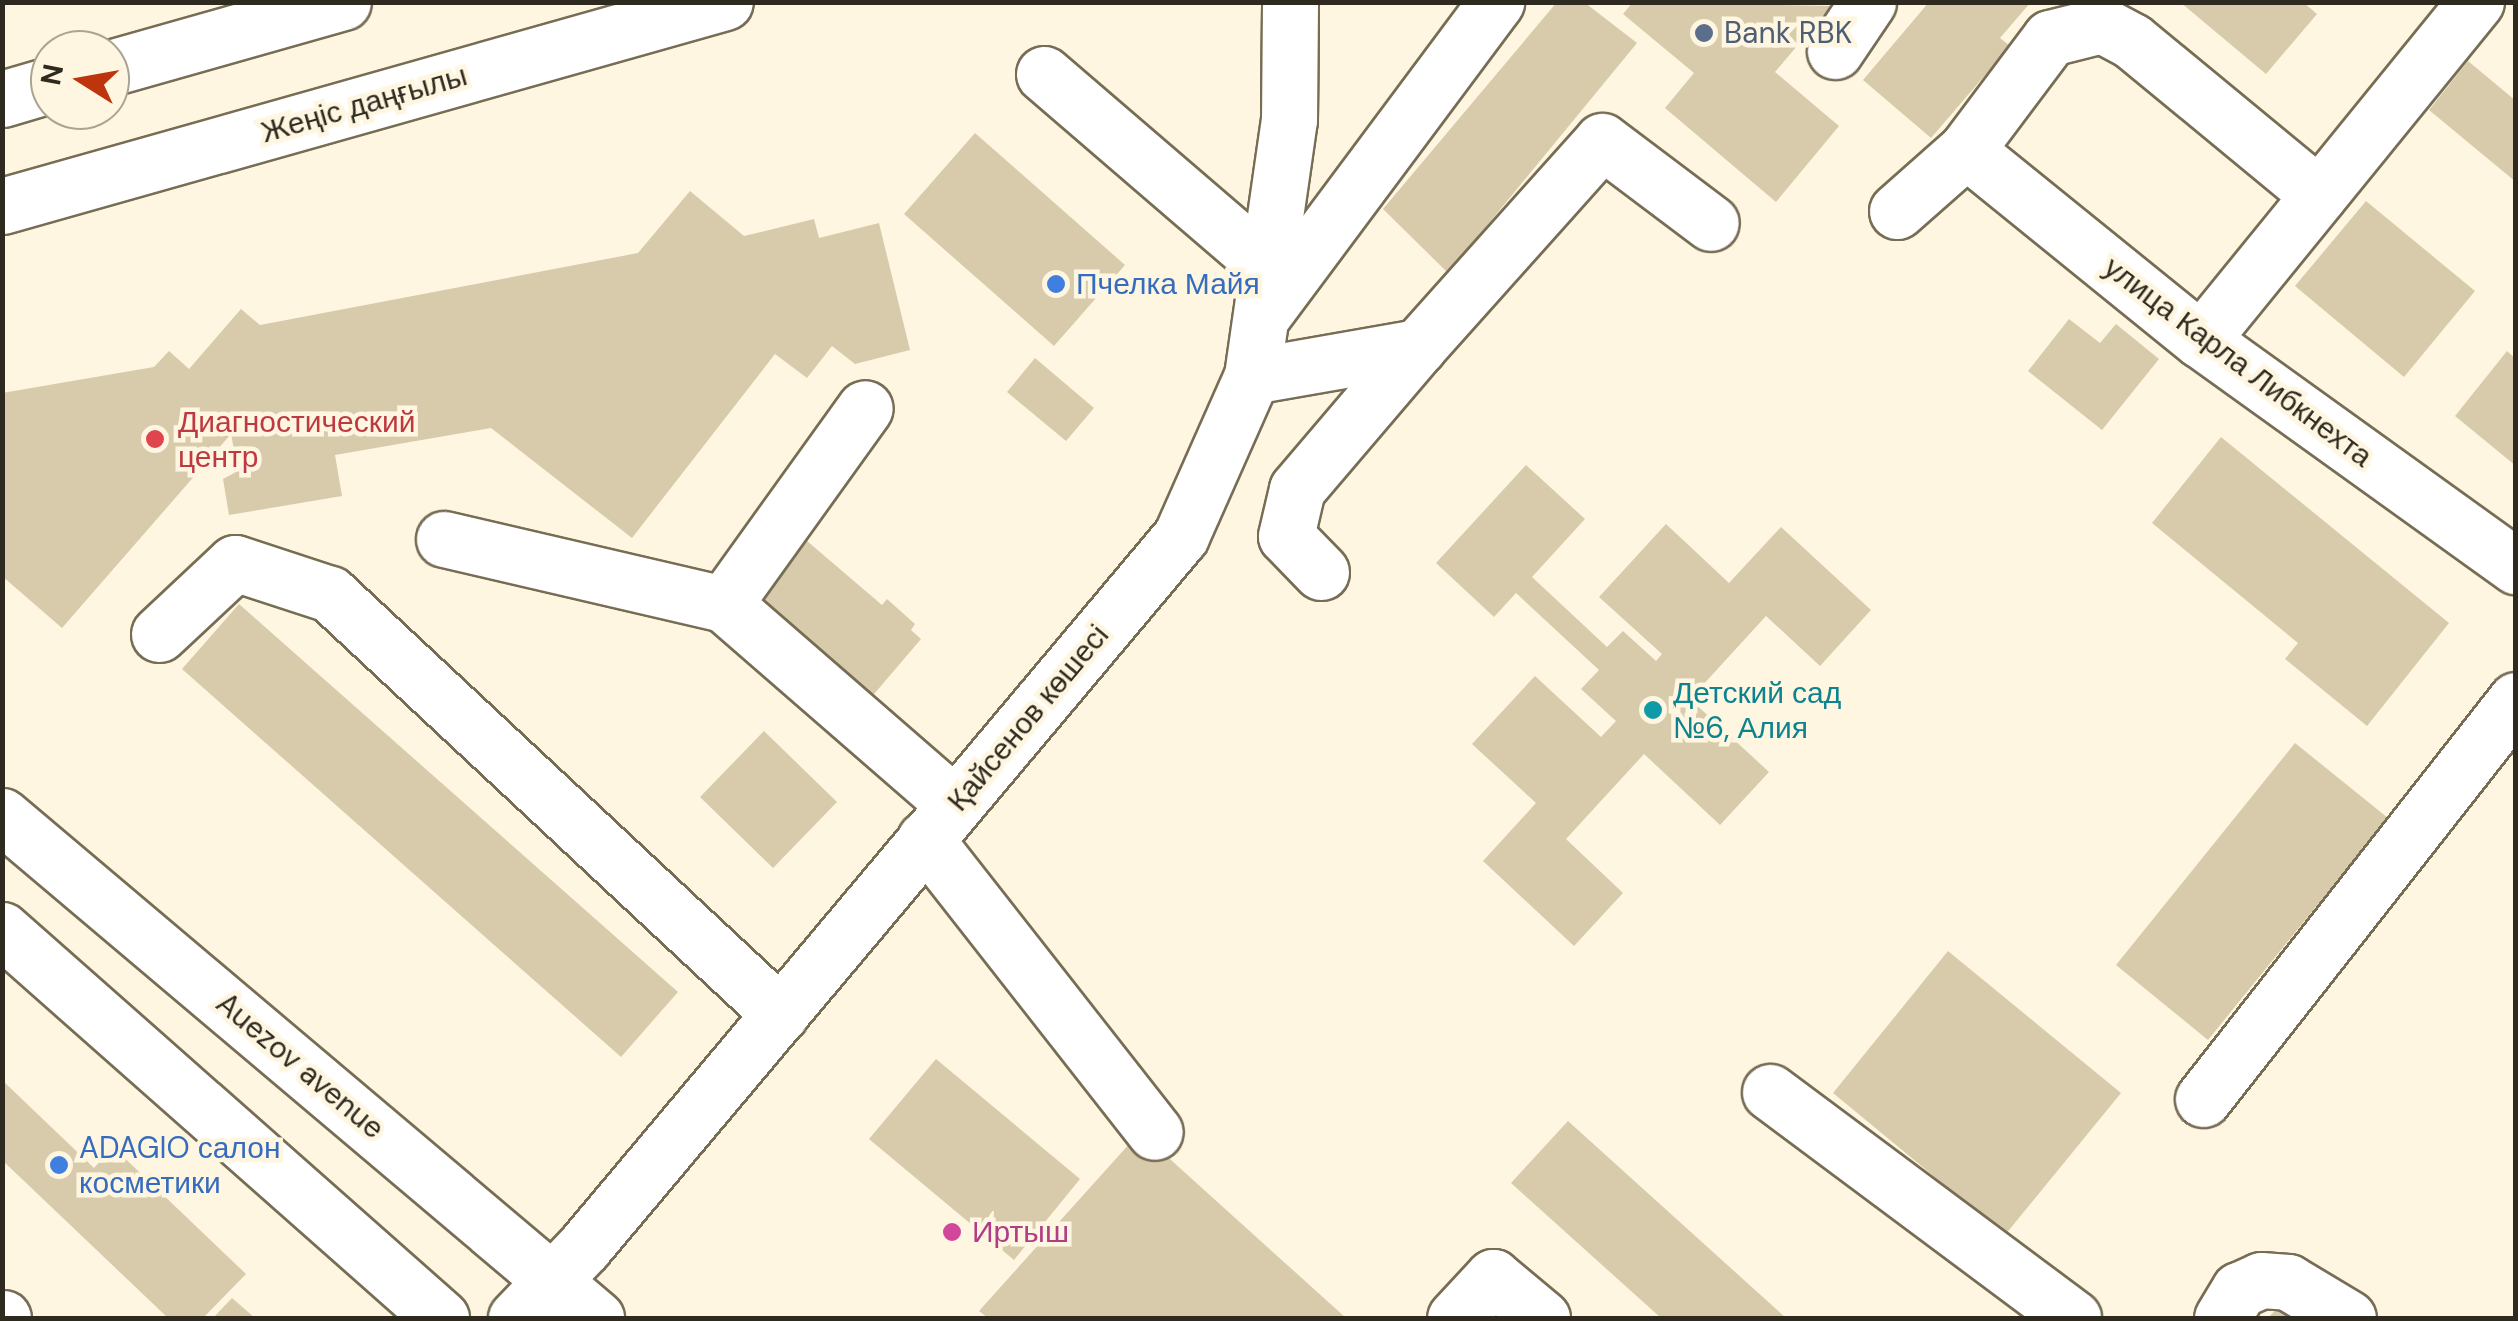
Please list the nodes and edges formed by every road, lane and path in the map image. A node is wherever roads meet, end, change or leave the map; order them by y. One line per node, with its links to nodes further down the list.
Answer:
1 (343, 2): 8 (main road)
2 (726, 2): 14 (main road, Жеңіс даңғылы)
3 (1290, 2): 17 (main road, Қайсенов көшесі)
4 (1496, 2): 17 (main road)
5 (1868, 2): 7 (main road)
6 (2476, 2): 13 (main road)
7 (1835, 52)
8 (130, 62)
9 (1044, 74): 17 (main road)
10 (30, 90): 11 (main road)
11 (2, 98)
12 (1966, 150): 13 (main road); 15 (main road); 18 (main road, улица Карла Либкнехта)
13 (2319, 195): 18 (main road)
14 (2, 206)
15 (1897, 211)
16 (1711, 223): 19 (main road)
17 (1264, 293): 20 (main road, Қайсенов көшесі)
18 (2201, 340): 23 (main road, улица Карла Либкнехта)
19 (1418, 347): 20 (main road); 24 (main road)
20 (1252, 376): 29 (main road, Қайсенов көшесі)
21 (866, 408): 25 (main road)
22 (444, 538): 25 (main road)
23 (2516, 566)
24 (1322, 572)
25 (724, 604): 29 (main road)
26 (159, 634): 31 (main road)
27 (2516, 700): 33 (main road)
28 (2, 816): 35 (main road, Auezov avenue)
29 (940, 822): 31 (main road, Қайсенов көшесі); 34 (main road)
30 (2, 930): 36 (main road)
31 (780, 1014): 35 (main road, Қайсенов көшесі)
32 (1770, 1092): 41 (main road)
33 (2203, 1099)
34 (1155, 1132)
35 (553, 1278): 37 (main road, Қайсенов көшесі); 38 (main road, Auezov avenue)
36 (441, 1318)
37 (516, 1318)
38 (596, 1318)
39 (1455, 1318): 40 (main road)
40 (1542, 1318)
41 (2073, 1318)
42 (2222, 1318): 43 (main road)
43 (2348, 1318)

